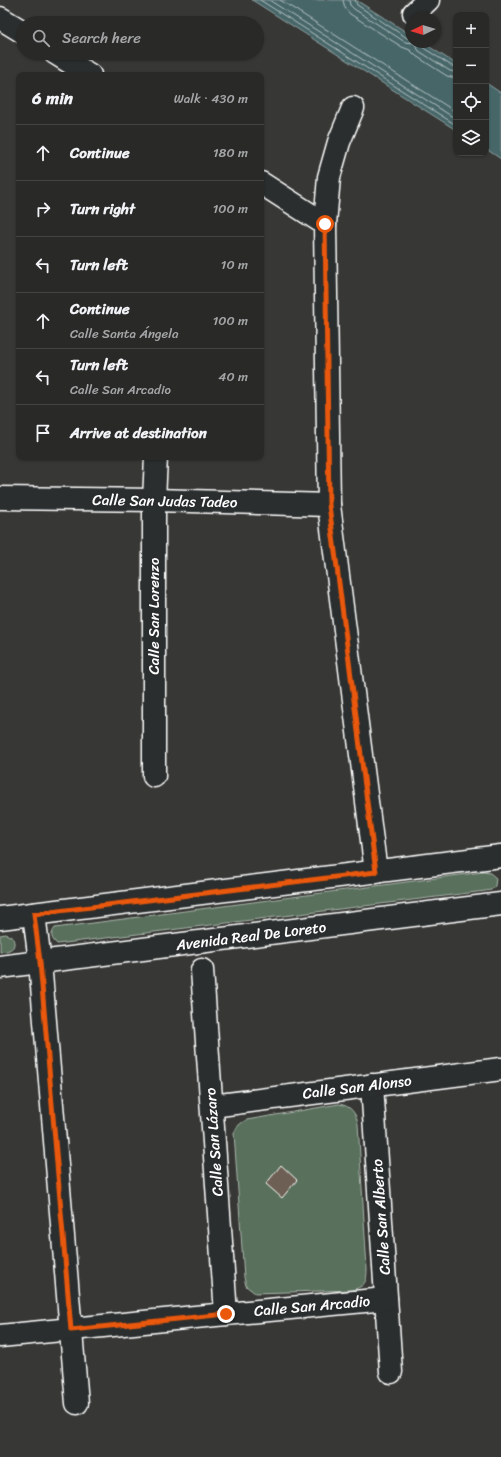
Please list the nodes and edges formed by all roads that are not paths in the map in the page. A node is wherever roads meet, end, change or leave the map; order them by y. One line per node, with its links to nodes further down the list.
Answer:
1 (0, 18): 2 (street)
2 (16, 28)
3 (66, 60): 4 (street)
4 (85, 72)
5 (353, 108): 7 (street)
6 (264, 185): 7 (street)
7 (325, 224): 11 (street)
8 (156, 460): 10 (street, Calle San Lorenzo)
9 (0, 498): 10 (street, Calle San Judas Tadeo)
10 (154, 500): 11 (street, Calle San Judas Tadeo); 12 (street, Calle San Lorenzo)
11 (329, 505): 14 (street)
12 (154, 776)
13 (501, 856): 14 (street)
14 (376, 872): 16 (street)
15 (501, 904): 18 (street, Avenida Real De Loreto)
16 (34, 914): 17 (street); 18 (street)
17 (0, 918)
18 (40, 962): 19 (street, Avenida Real De Loreto); 26 (street)
19 (0, 966)
20 (202, 970): 23 (street, Calle San Lázaro)
21 (501, 1069): 22 (street, Calle San Alonso)
22 (372, 1085): 23 (street, Calle San Alonso); 24 (street, Calle San Alberto)
23 (212, 1106): 25 (street, Calle San Lázaro)
24 (386, 1299): 25 (street, Calle San Arcadio); 28 (street, Calle San Alberto)
25 (226, 1314): 26 (street, Calle San Arcadio)
26 (71, 1330): 27 (street, Calle San Arcadio); 29 (street)
27 (0, 1336)
28 (391, 1372)
29 (77, 1403)

